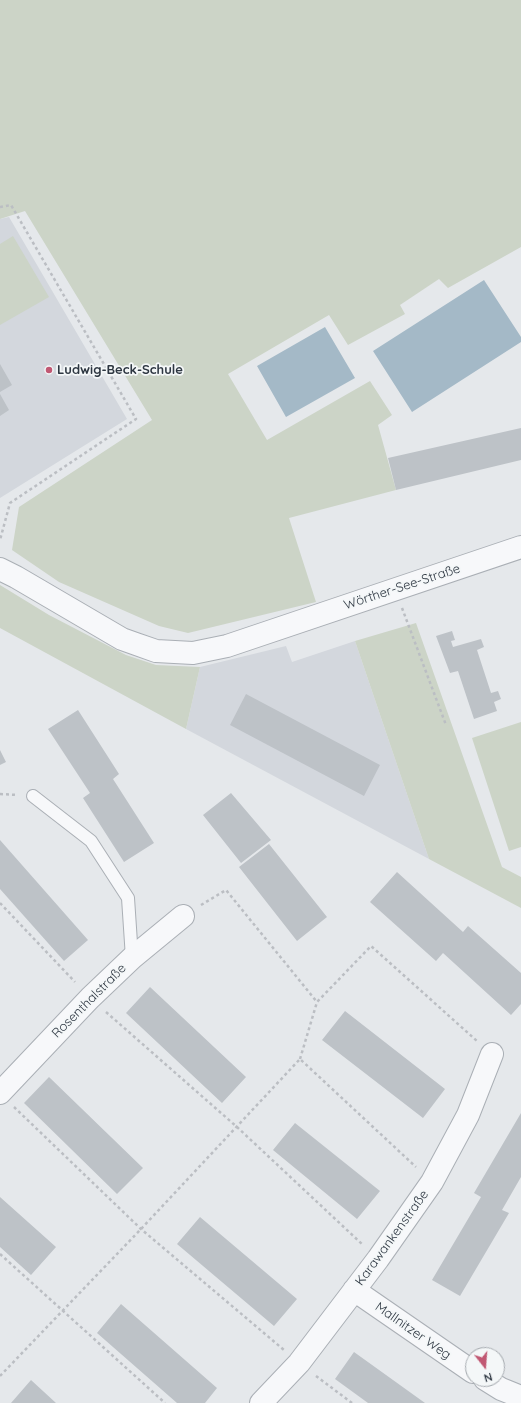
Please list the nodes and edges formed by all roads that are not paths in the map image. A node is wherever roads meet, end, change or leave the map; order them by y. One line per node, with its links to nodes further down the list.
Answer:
1 (521, 548): 2 (street, Wörther-See-Straße)
2 (0, 569)
3 (33, 796): 5 (lane)
4 (184, 916): 5 (street, Rosenthalstraße)
5 (132, 958): 7 (street, Rosenthalstraße)
6 (492, 1054): 8 (street, Karawankenstraße)
7 (6, 1099)
8 (354, 1290): 9 (street, Mallnitzer Weg); 12 (street, Karawankenstraße)
9 (465, 1366)
10 (498, 1387): 11 (street)
11 (521, 1397)
12 (261, 1403)

